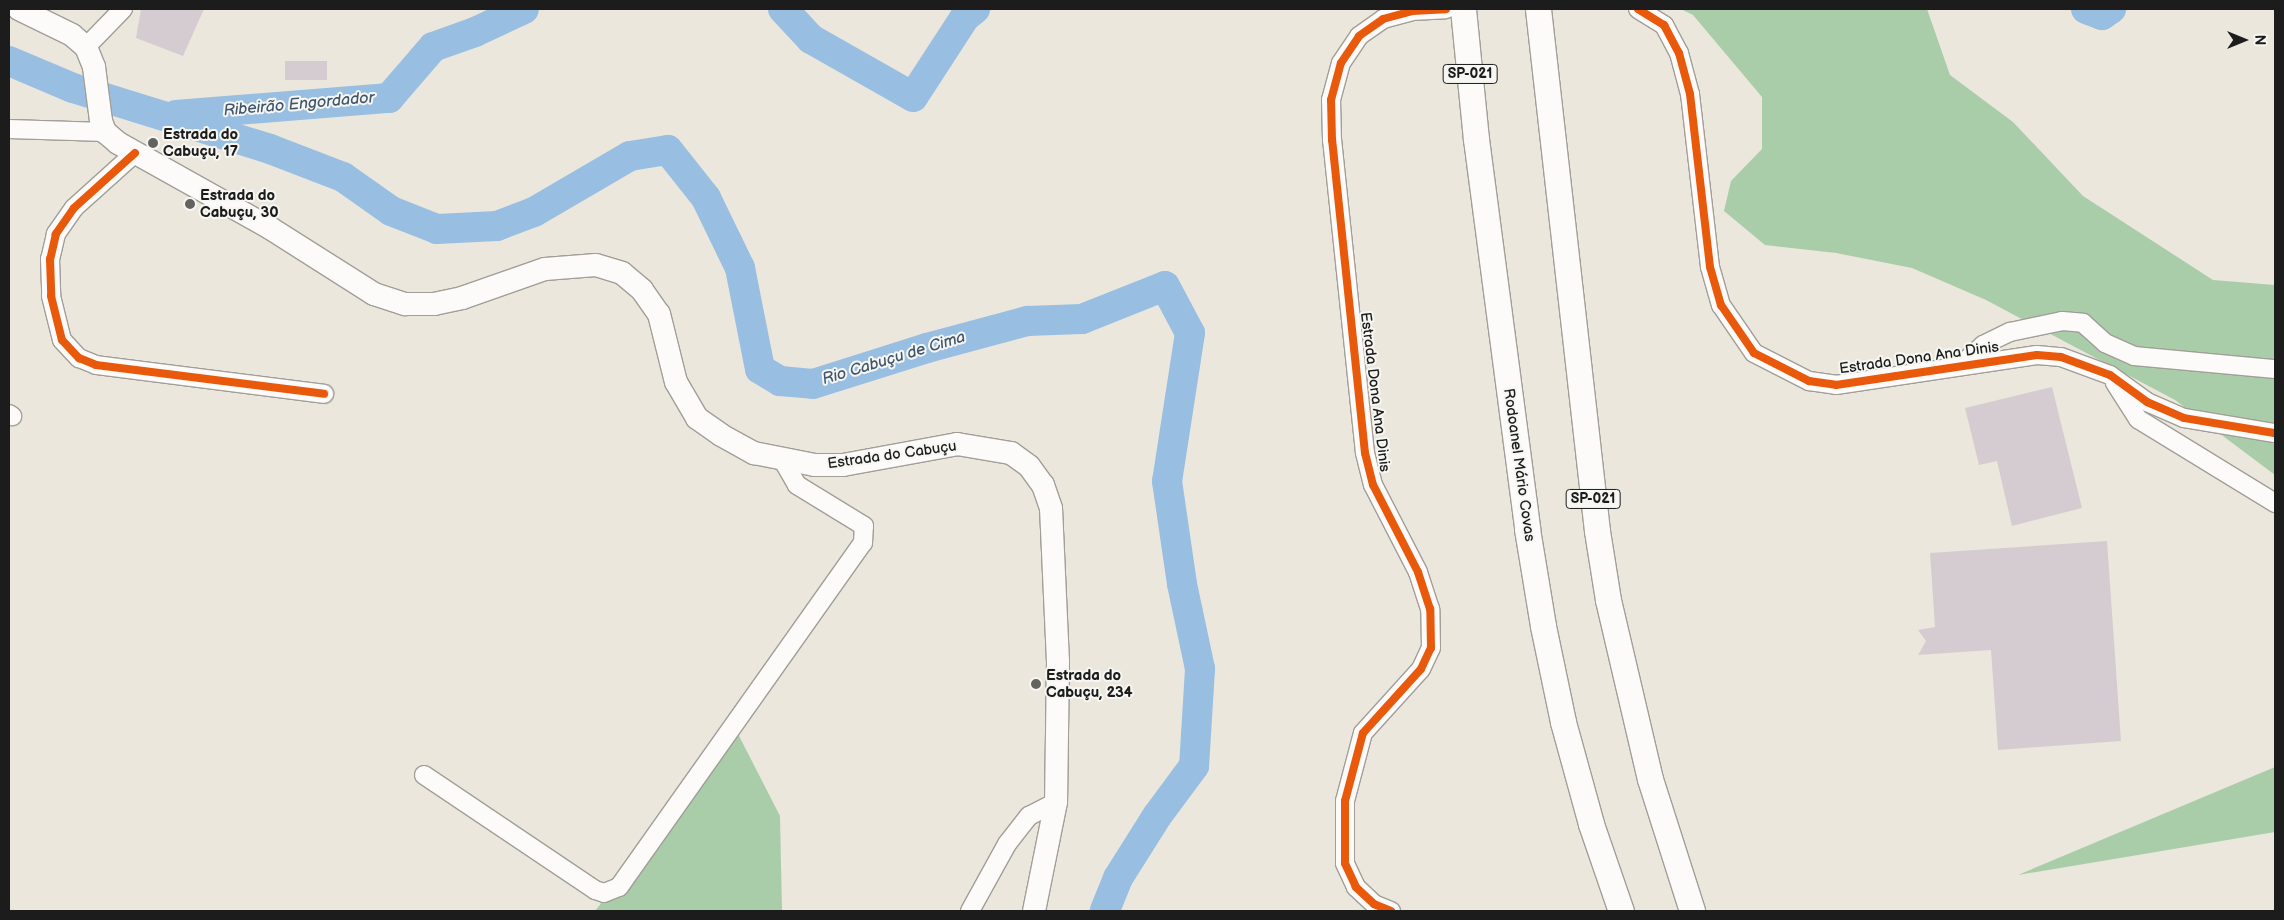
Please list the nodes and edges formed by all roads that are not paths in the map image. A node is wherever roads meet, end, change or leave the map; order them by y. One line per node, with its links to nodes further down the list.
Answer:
1 (20, 9): 7 (main road)
2 (123, 9): 7 (street)
3 (1446, 9): 22 (street, Estrada Dona Ana Dinis)
4 (1463, 9): 23 (highway, Rodoanel Mário Covas / SP-021)
5 (1538, 9): 24 (highway, SP-021)
6 (1638, 9): 11 (street, Estrada Dona Ana Dinis)
7 (90, 57): 8 (main road)
8 (103, 126): 9 (street); 10 (main road, Estrada do Cabuçu)
9 (9, 129)
10 (135, 153): 14 (street); 16 (main road, Estrada do Cabuçu)
11 (1961, 365): 12 (street); 13 (street, Estrada Dona Ana Dinis)
12 (2275, 369)
13 (2110, 374): 15 (street, Estrada Dona Ana Dinis); 17 (street)
14 (324, 394)
15 (2275, 433)
16 (782, 459): 18 (street); 19 (main road, Estrada do Cabuçu)
17 (2275, 502)
18 (424, 775)
19 (1056, 802): 20 (street); 21 (main road, Estrada do Cabuçu)
20 (970, 911)
21 (1034, 911)
22 (1391, 911)
23 (1622, 911)
24 (1692, 911)

